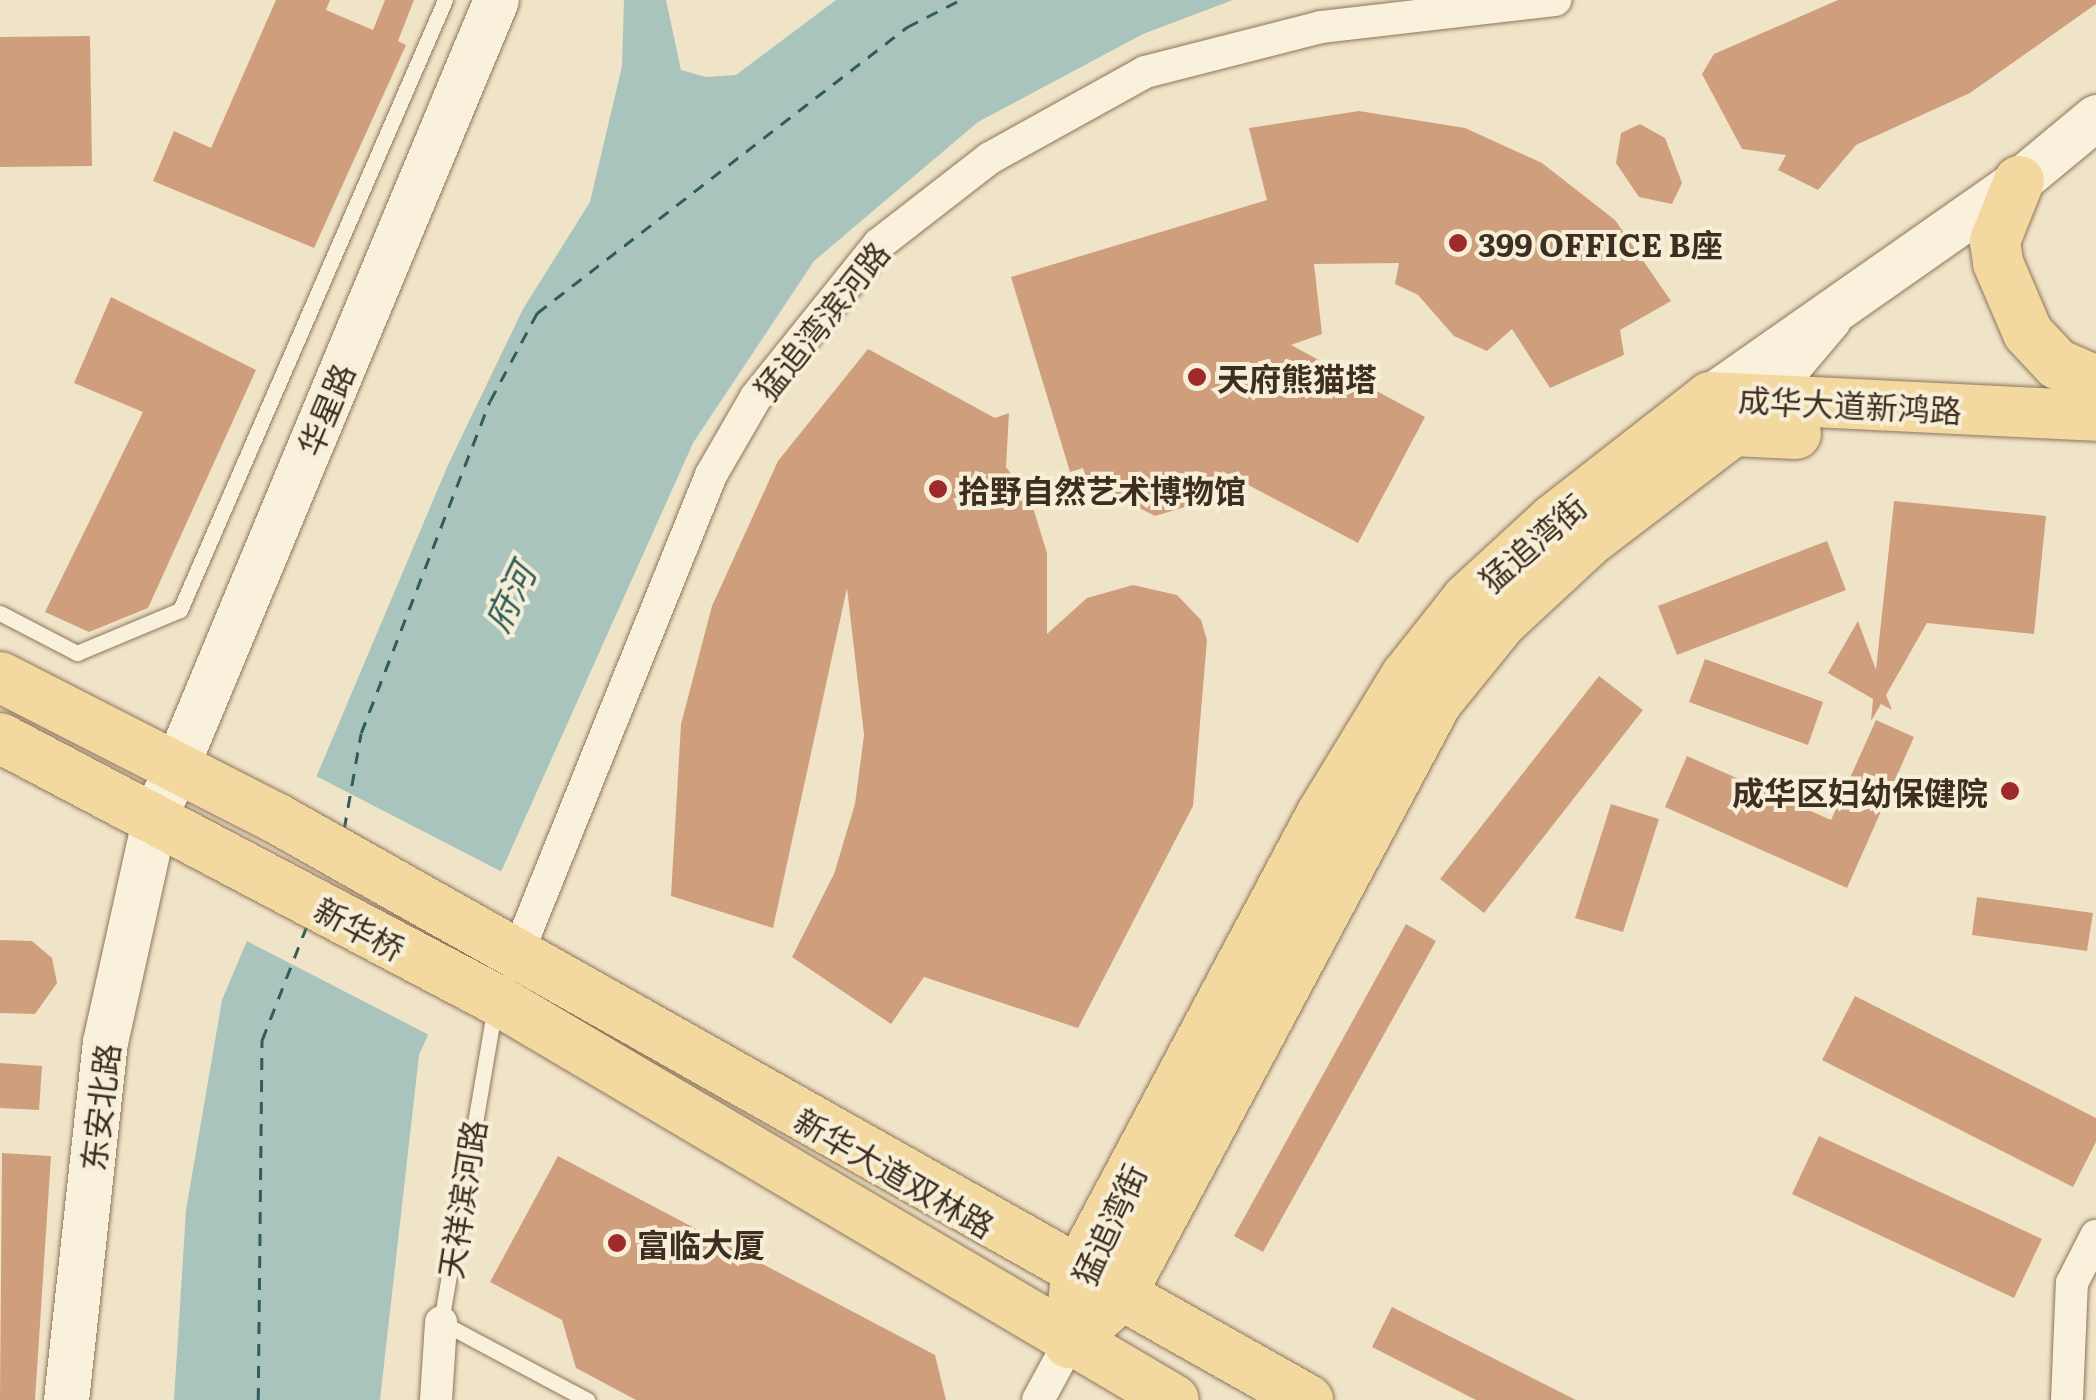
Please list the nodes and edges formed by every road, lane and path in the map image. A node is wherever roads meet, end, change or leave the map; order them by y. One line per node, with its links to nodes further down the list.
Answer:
1 (444, 0): 10 (lane)
2 (496, 0): 13 (street, 华星路)
3 (1556, 0): 15 (street, 猛追湾滨河路)
4 (2096, 116): 5 (street, 猛追湾街)
5 (2018, 182): 6 (main road); 7 (street, 猛追湾街)
6 (2096, 381)
7 (1736, 410): 8 (main road, 成华大道新鸿路); 9 (main road, 成华大道新鸿路); 17 (main road, 猛追湾街); 18 (main road, 猛追湾街)
8 (2096, 416)
9 (2096, 449)
10 (0, 613)
11 (0, 677): 13 (main road, 新华桥)
12 (0, 738): 14 (main road, 新华桥)
13 (176, 766): 14 (street, 华星路); 15 (main road, 新华桥)
14 (155, 818): 15 (main road, 新华桥); 21 (street, 东安北路)
15 (492, 970): 17 (main road, 新华大道双林路); 19 (lane, 天祥滨河路); 20 (main road, 新华大道双林路)
16 (2096, 1236): 27 (street)
17 (1076, 1276): 18 (main road, 新华大道双林路); 20 (main road, 猛追湾街)
18 (1119, 1298): 20 (main road, 猛追湾街); 26 (main road, 新华大道双林路)
19 (441, 1322): 22 (street, 天祥滨河路); 23 (lane)
20 (1069, 1343): 24 (street); 25 (main road, 新华大道双林路)
21 (66, 1400)
22 (436, 1400)
23 (586, 1400)
24 (1038, 1400)
25 (1174, 1400)
26 (1308, 1400)
27 (2068, 1400)

